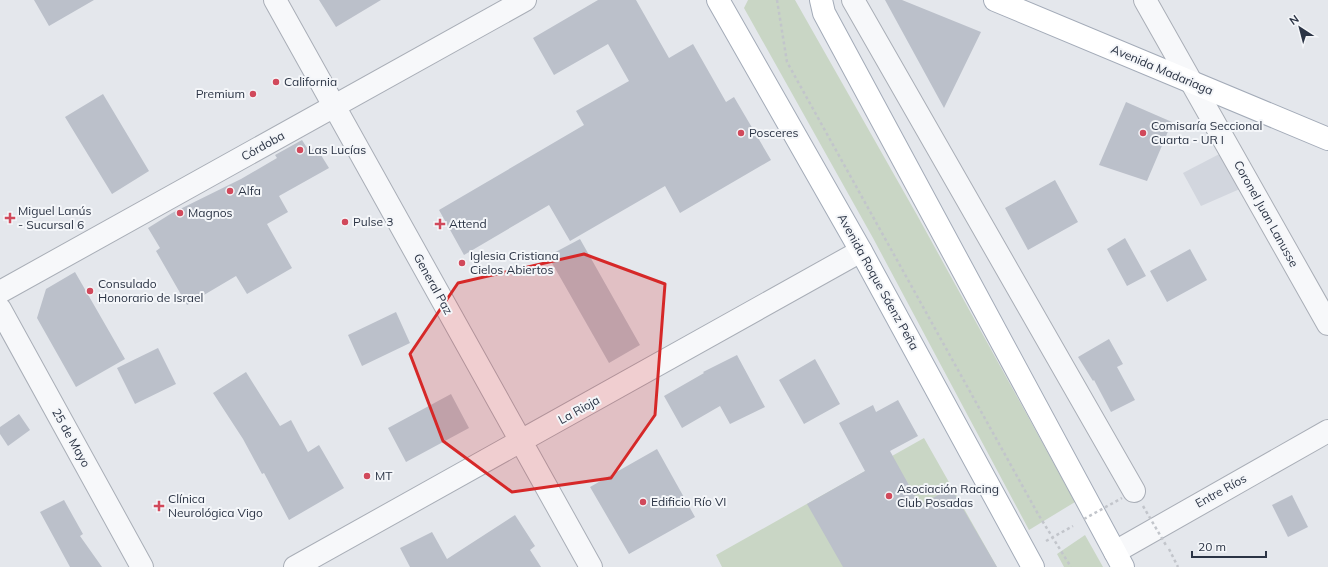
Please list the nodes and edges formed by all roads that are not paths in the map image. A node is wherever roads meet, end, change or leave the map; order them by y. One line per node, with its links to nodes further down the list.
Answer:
1 (275, 0): 9 (street, General Paz)
2 (525, 0): 9 (street, Córdoba)
3 (718, 0): 11 (main road, Avenida Roque Sáenz Peña)
4 (821, 0): 18 (main road)
5 (853, 0): 17 (street)
6 (996, 0): 8 (main road, Avenida Madariaga)
7 (1145, 0): 8 (street, Coronel Juan Lanusse)
8 (1191, 82): 10 (main road, Avenida Madariaga); 14 (street, Coronel Juan Lanusse)
9 (334, 106): 12 (street, Córdoba); 16 (street, General Paz)
10 (1328, 139)
11 (861, 251): 16 (street, La Rioja); 19 (main road, Avenida Roque Sáenz Peña)
12 (0, 292)
13 (0, 310): 20 (street, 25 de Mayo)
14 (1328, 324)
15 (1328, 431): 18 (street, Entre Ríos)
16 (521, 442): 21 (street, La Rioja); 22 (street, General Paz)
17 (1133, 498)
18 (1119, 559)
19 (1029, 560)
20 (142, 567)
21 (295, 567)
22 (591, 567)

